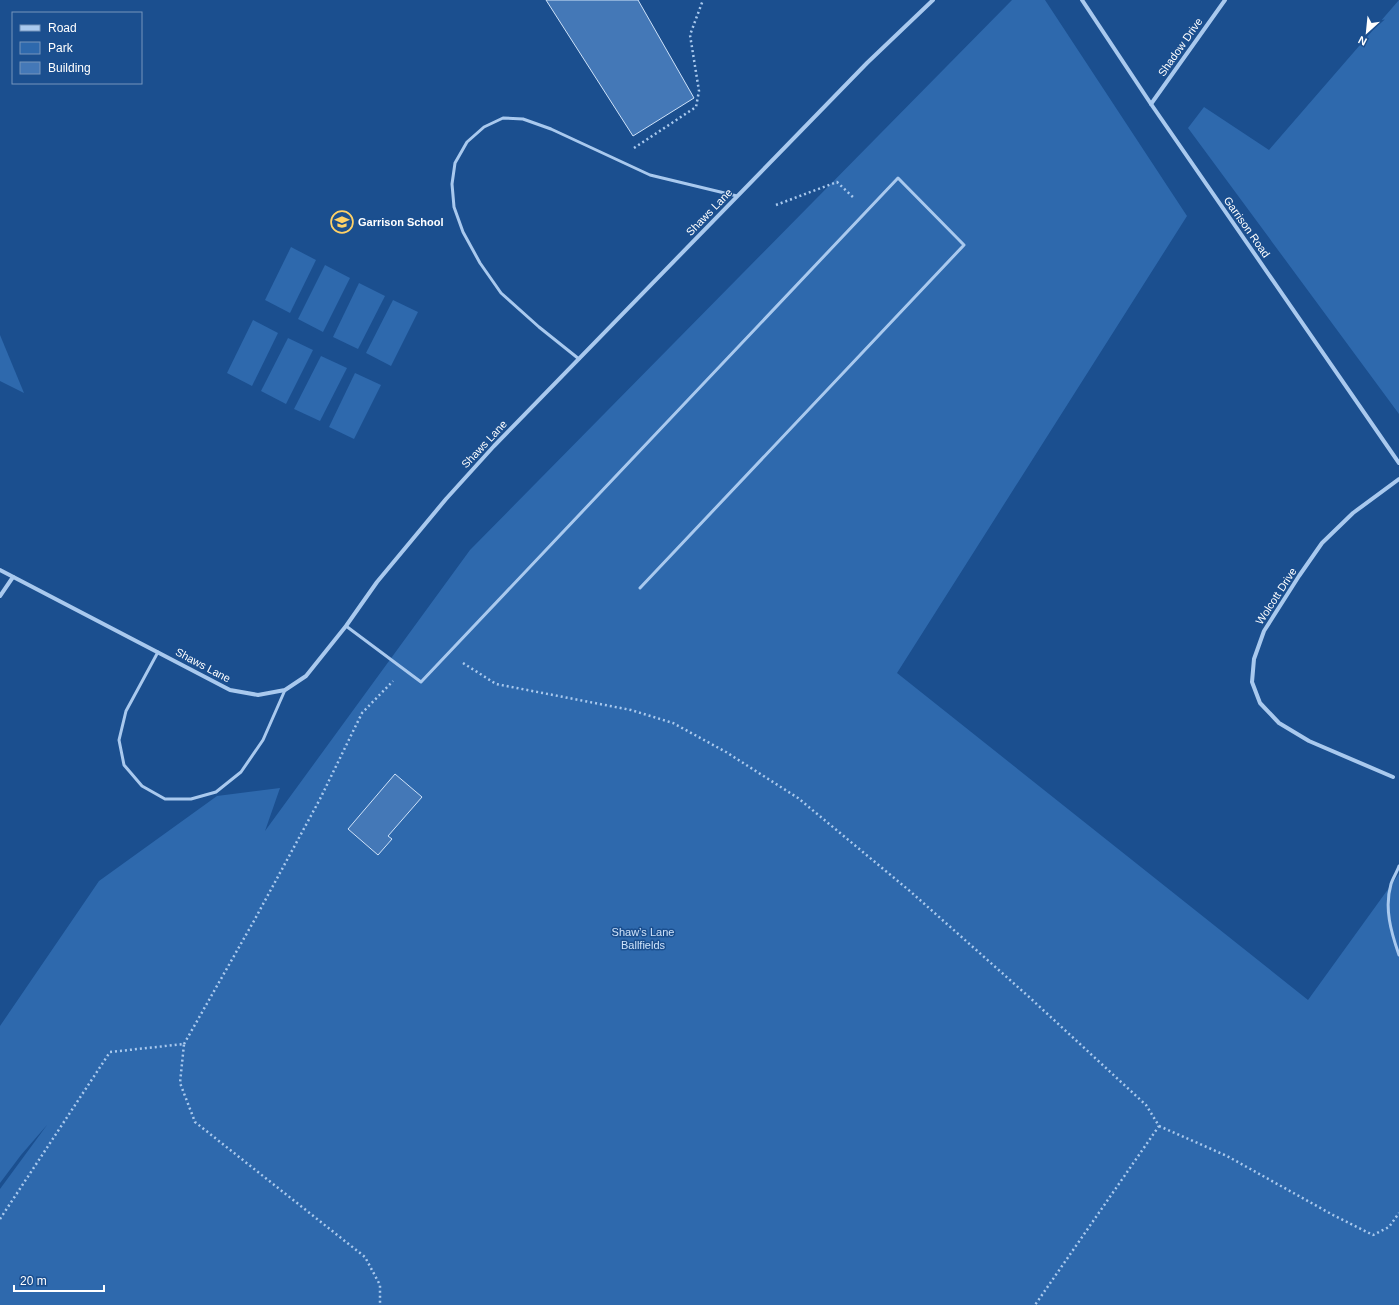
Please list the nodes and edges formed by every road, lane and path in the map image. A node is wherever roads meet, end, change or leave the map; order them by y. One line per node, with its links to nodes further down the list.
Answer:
1 (703, 0): 6 (path)
2 (933, 0): 7 (street, Shaws Lane)
3 (1082, 0): 5 (street, Garrison Road)
4 (1225, 0): 5 (street, Shadow Drive)
5 (1151, 104): 11 (street, Garrison Road)
6 (634, 148)
7 (737, 196): 10 (street, Shaws Lane); 10 (lane)
8 (776, 205): 9 (path)
9 (868, 210): 15 (lane); 19 (lane)
10 (579, 359): 17 (street, Shaws Lane)
11 (1399, 463)
12 (1399, 479): 22 (street, Wolcott Drive)
13 (0, 570): 14 (street, Shaws Lane)
14 (13, 577): 16 (street); 18 (street, Shaws Lane)
15 (640, 588)
16 (0, 596)
17 (346, 626): 20 (lane); 21 (street, Shaws Lane)
18 (158, 652): 21 (street, Shaws Lane); 21 (lane)
19 (447, 653): 20 (lane); 26 (path)
20 (405, 670): 25 (path)
21 (285, 690)
22 (1393, 778)
23 (1399, 866): 24 (lane)
24 (1399, 955)
25 (184, 1044): 28 (path); 29 (path)
26 (1159, 1126): 27 (path); 30 (path)
27 (1399, 1213)
28 (0, 1219)
29 (380, 1305)
30 (1035, 1305)

